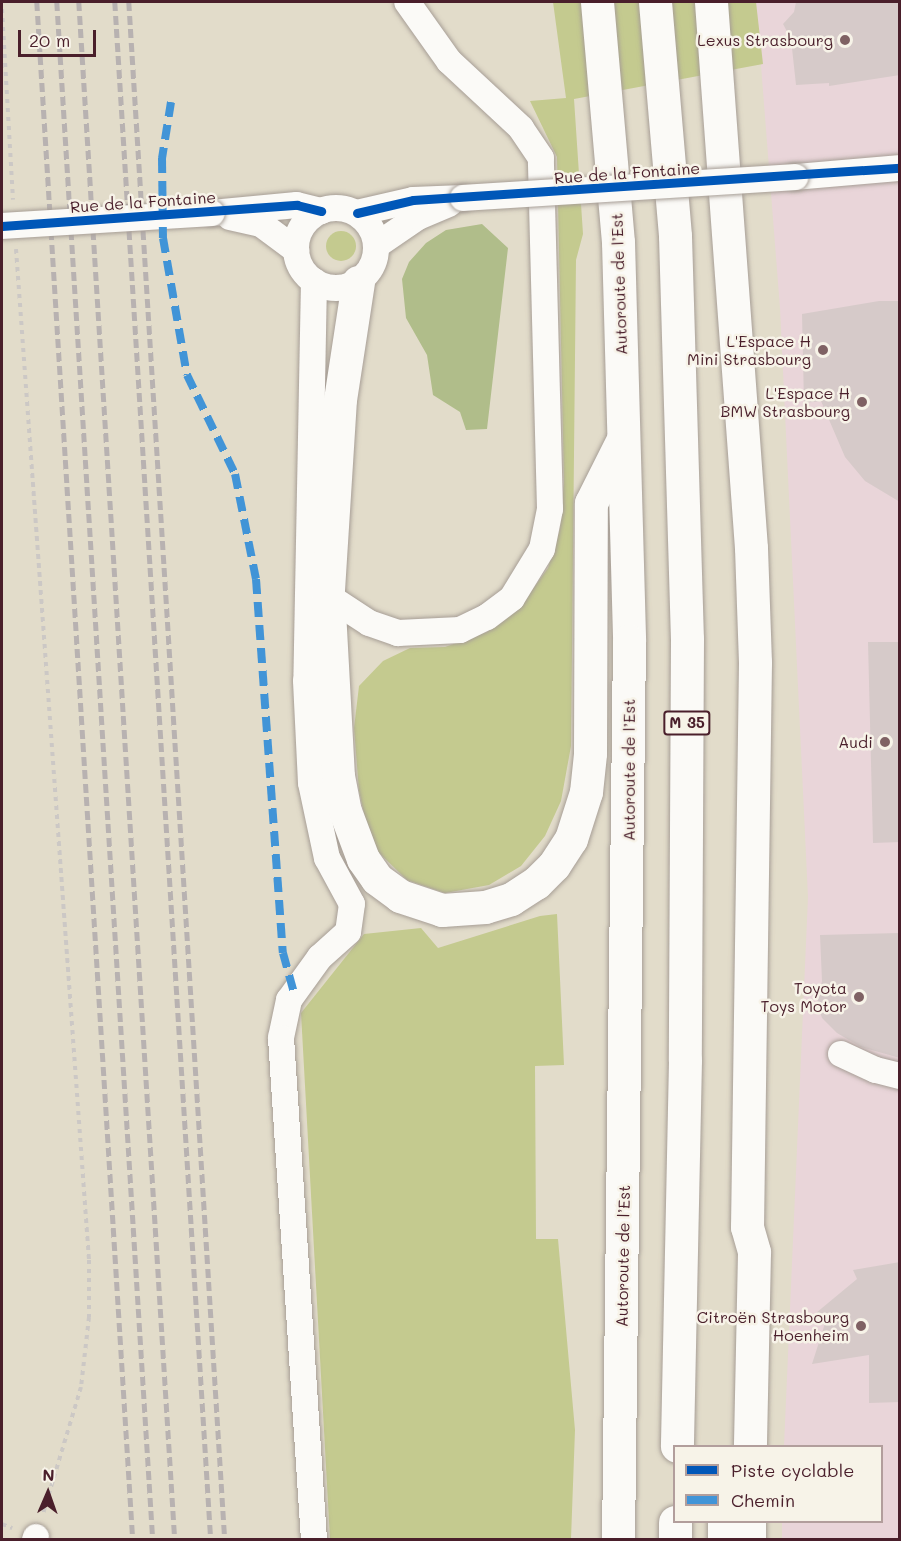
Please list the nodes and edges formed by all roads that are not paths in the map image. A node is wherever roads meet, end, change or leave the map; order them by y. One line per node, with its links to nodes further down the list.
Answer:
1 (407, 2): 18 (street)
2 (597, 2): 17 (highway, Autoroute de l’Est)
3 (654, 2): 22 (highway, M 35)
4 (711, 2): 6 (highway)
5 (719, 2): 6 (highway)
6 (715, 62): 21 (highway)
7 (900, 168): 8 (street, Rue de la Fontaine, bridge)
8 (463, 198): 11 (street, Rue de la Fontaine); 13 (street, Rue de la Fontaine)
9 (321, 211): 10 (street, Rue de la Fontaine); 11 (street, Rue de la Fontaine); 14 (street)
10 (212, 213): 12 (street, Rue de la Fontaine, bridge); 14 (street, Rue de la Fontaine)
11 (357, 213): 13 (street)
12 (10, 225)
13 (376, 245): 16 (street)
14 (296, 250): 15 (street, Rue de la Fontaine)
15 (314, 281): 16 (street); 18 (street)
16 (358, 282): 18 (highway)
17 (624, 437): 18 (highway); 29 (highway, Autoroute de l’Est)
18 (320, 589): 28 (street)
19 (841, 1054): 20 (street)
20 (900, 1076)
21 (747, 1227): 23 (highway); 24 (highway)
22 (676, 1445)
23 (728, 1445)
24 (750, 1445)
25 (675, 1523): 30 (highway)
26 (724, 1523): 31 (highway)
27 (749, 1523): 32 (highway)
28 (314, 1539)
29 (618, 1539)
30 (675, 1539)
31 (724, 1539)
32 (749, 1539)

